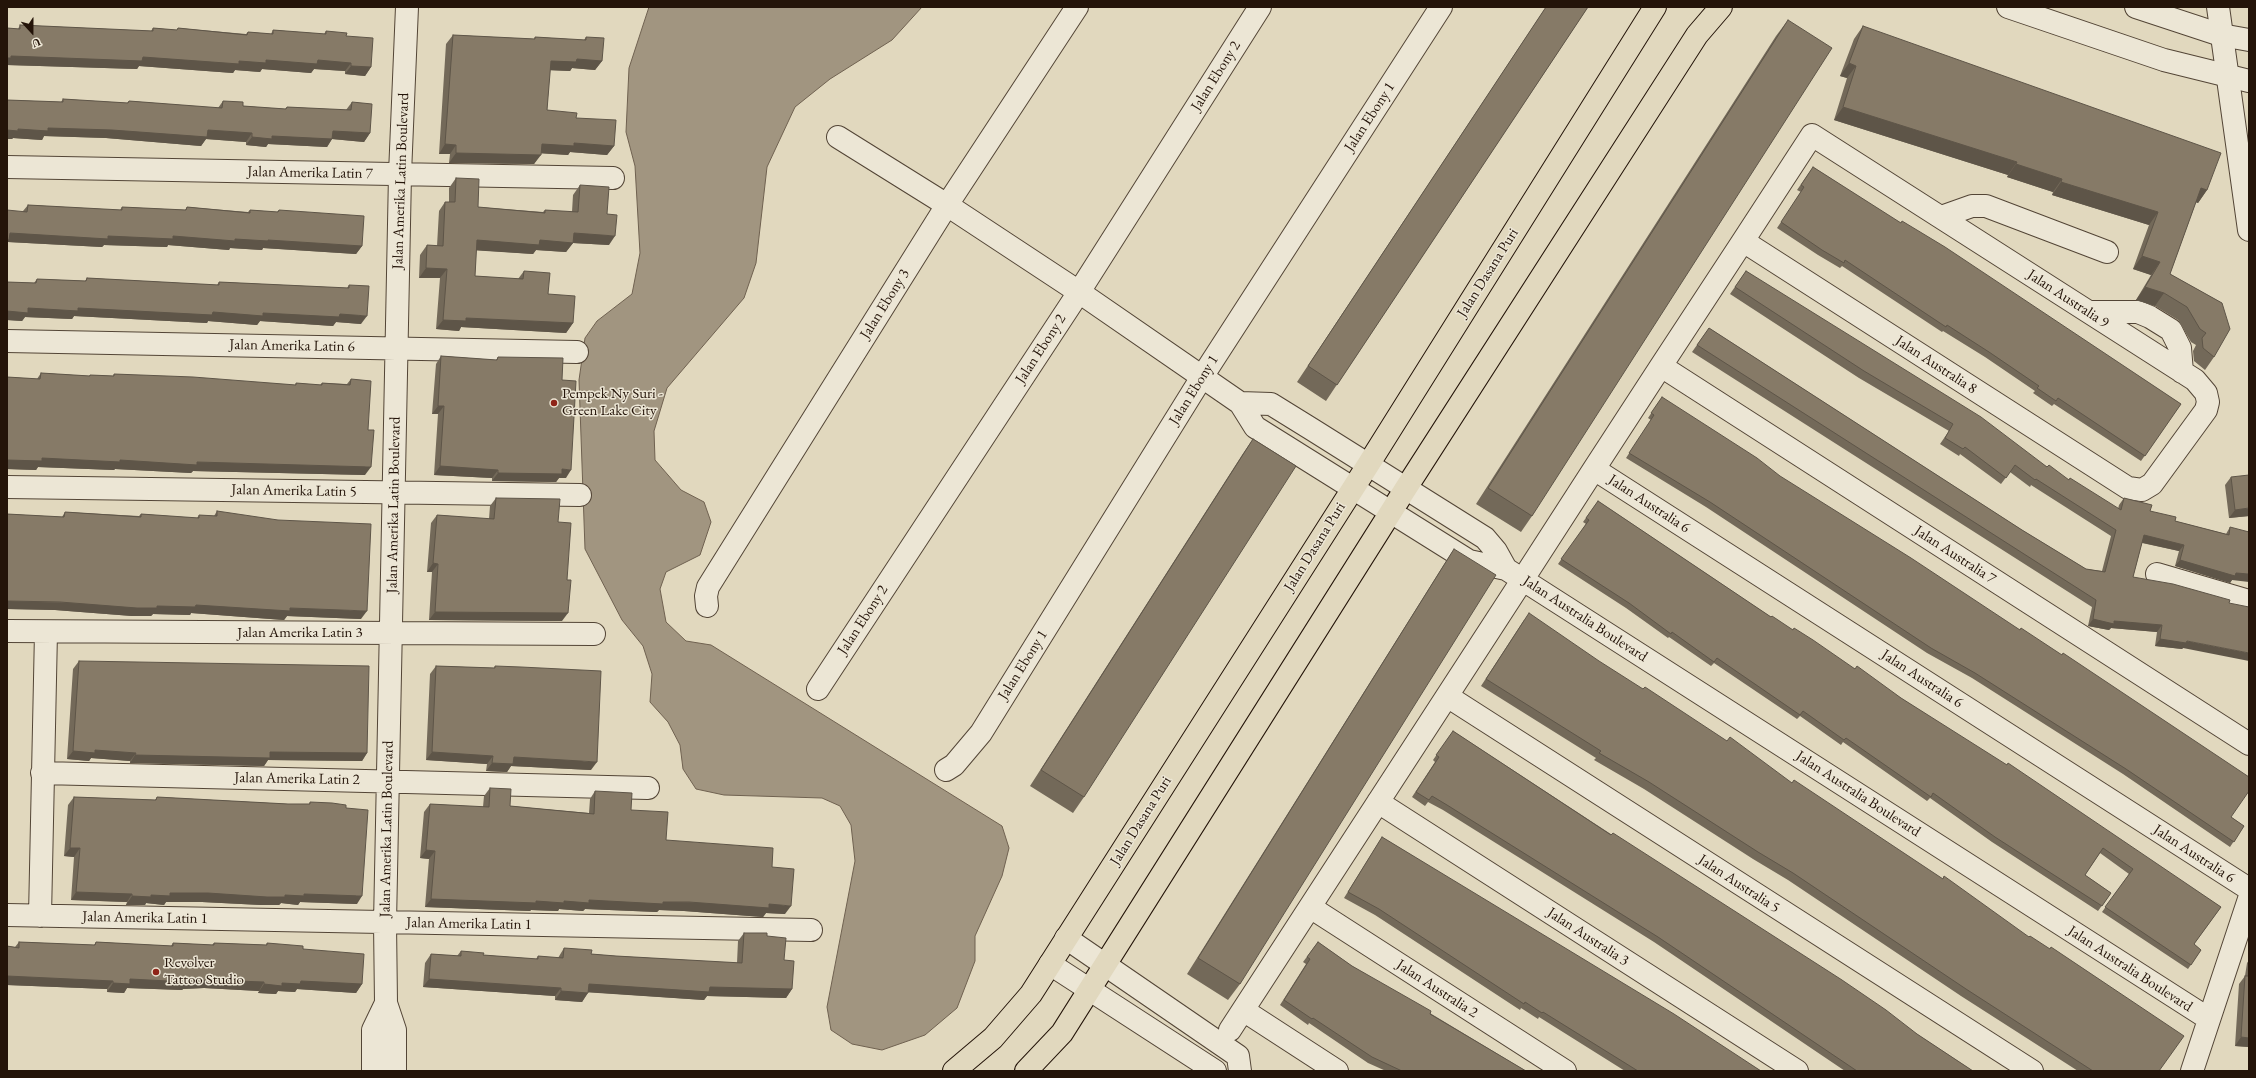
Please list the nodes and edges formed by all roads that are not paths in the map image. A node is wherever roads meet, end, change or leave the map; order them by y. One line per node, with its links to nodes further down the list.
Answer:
1 (407, 7): 16 (street, Jalan Amerika Latin Boulevard)
2 (1076, 7): 18 (street, Jalan Ebony 3)
3 (1260, 7): 23 (street, Jalan Ebony 2)
4 (1441, 7): 30 (street, Jalan Ebony 1)
5 (1655, 7): 32 (main road, Jalan Dasana Puri)
6 (1721, 7): 36 (main road)
7 (2008, 7): 12 (street)
8 (2136, 7): 10 (street)
9 (2218, 7): 10 (street)
10 (2222, 35): 11 (street); 12 (street)
11 (2249, 40)
12 (2227, 76): 13 (street); 20 (street)
13 (2249, 81)
14 (838, 137): 18 (street)
15 (7, 168): 16 (street, Jalan Amerika Latin 7)
16 (400, 174): 17 (street, Jalan Amerika Latin 7); 26 (street, Jalan Amerika Latin Boulevard)
17 (613, 178)
18 (947, 205): 23 (street); 43 (street, Jalan Ebony 3)
19 (1941, 217): 21 (street, Jalan Australia 9); 22 (street); 24 (street, Jalan Australia 9)
20 (2249, 230)
21 (1743, 241): 28 (street); 29 (street, Jalan Australia 8)
22 (2107, 252)
23 (1079, 292): 30 (street); 48 (street, Jalan Ebony 2)
24 (2090, 312): 29 (street, Jalan Australia 9); 29 (street)
25 (7, 341): 26 (street, Jalan Amerika Latin 6)
26 (397, 348): 27 (street, Jalan Amerika Latin 6); 37 (street, Jalan Amerika Latin Boulevard)
27 (577, 352)
28 (1661, 366): 33 (street); 50 (street, Jalan Australia 7)
29 (2189, 376)
30 (1202, 378): 31 (street); 51 (street, Jalan Ebony 1)
31 (1240, 403): 32 (street); 35 (street)
32 (1368, 465): 35 (main road, Jalan Dasana Puri); 36 (street)
33 (1594, 469): 40 (street); 56 (street, Jalan Australia 6)
34 (7, 487): 37 (street, Jalan Amerika Latin 5)
35 (1353, 488): 39 (street); 63 (main road, Jalan Dasana Puri)
36 (1406, 488): 39 (main road); 40 (street)
37 (395, 493): 38 (street, Jalan Amerika Latin 5); 46 (street, Jalan Amerika Latin Boulevard)
38 (580, 496)
39 (1391, 512): 40 (street); 65 (main road)
40 (1514, 574): 49 (street); 69 (street, Jalan Australia Boulevard)
41 (2157, 574): 42 (street)
42 (2249, 601)
43 (708, 606)
44 (7, 631): 45 (street, Jalan Amerika Latin 3)
45 (46, 632): 46 (street, Jalan Amerika Latin 3); 52 (street)
46 (391, 633): 47 (street, Jalan Amerika Latin 3); 53 (street, Jalan Amerika Latin Boulevard)
47 (594, 634)
48 (818, 689)
49 (1447, 696): 55 (street); 80 (street, Jalan Australia 5)
50 (2249, 744)
51 (946, 770)
52 (42, 773): 53 (street, Jalan Amerika Latin 2); 60 (street)
53 (388, 781): 54 (street, Jalan Amerika Latin 2); 61 (street, Jalan Amerika Latin Boulevard)
54 (648, 788)
55 (1378, 802): 58 (street); 79 (street, Jalan Australia 3)
56 (2249, 889)
57 (2249, 899): 69 (street)
58 (1310, 907): 68 (street); 78 (street, Jalan Australia 2)
59 (7, 915): 60 (street, Jalan Amerika Latin 1)
60 (40, 916): 61 (street, Jalan Amerika Latin 1)
61 (385, 923): 62 (street, Jalan Amerika Latin 1); 67 (street, Jalan Amerika Latin Boulevard)
62 (811, 930)
63 (1066, 938): 64 (main road, Jalan Dasana Puri); 65 (street)
64 (1050, 964): 66 (street); 73 (main road, Jalan Dasana Puri)
65 (1105, 965): 66 (main road); 76 (street)
66 (1089, 990): 74 (main road); 75 (street)
67 (386, 1002): 71 (street); 72 (street)
68 (1243, 1010): 70 (street); 77 (street)
69 (2209, 1019): 81 (street)
70 (1230, 1030)
71 (373, 1071)
72 (395, 1071)
73 (954, 1071)
74 (1026, 1071)
75 (1215, 1071)
76 (1240, 1071)
77 (1337, 1071)
78 (1565, 1071)
79 (1797, 1071)
80 (2032, 1071)
81 (2192, 1071)

